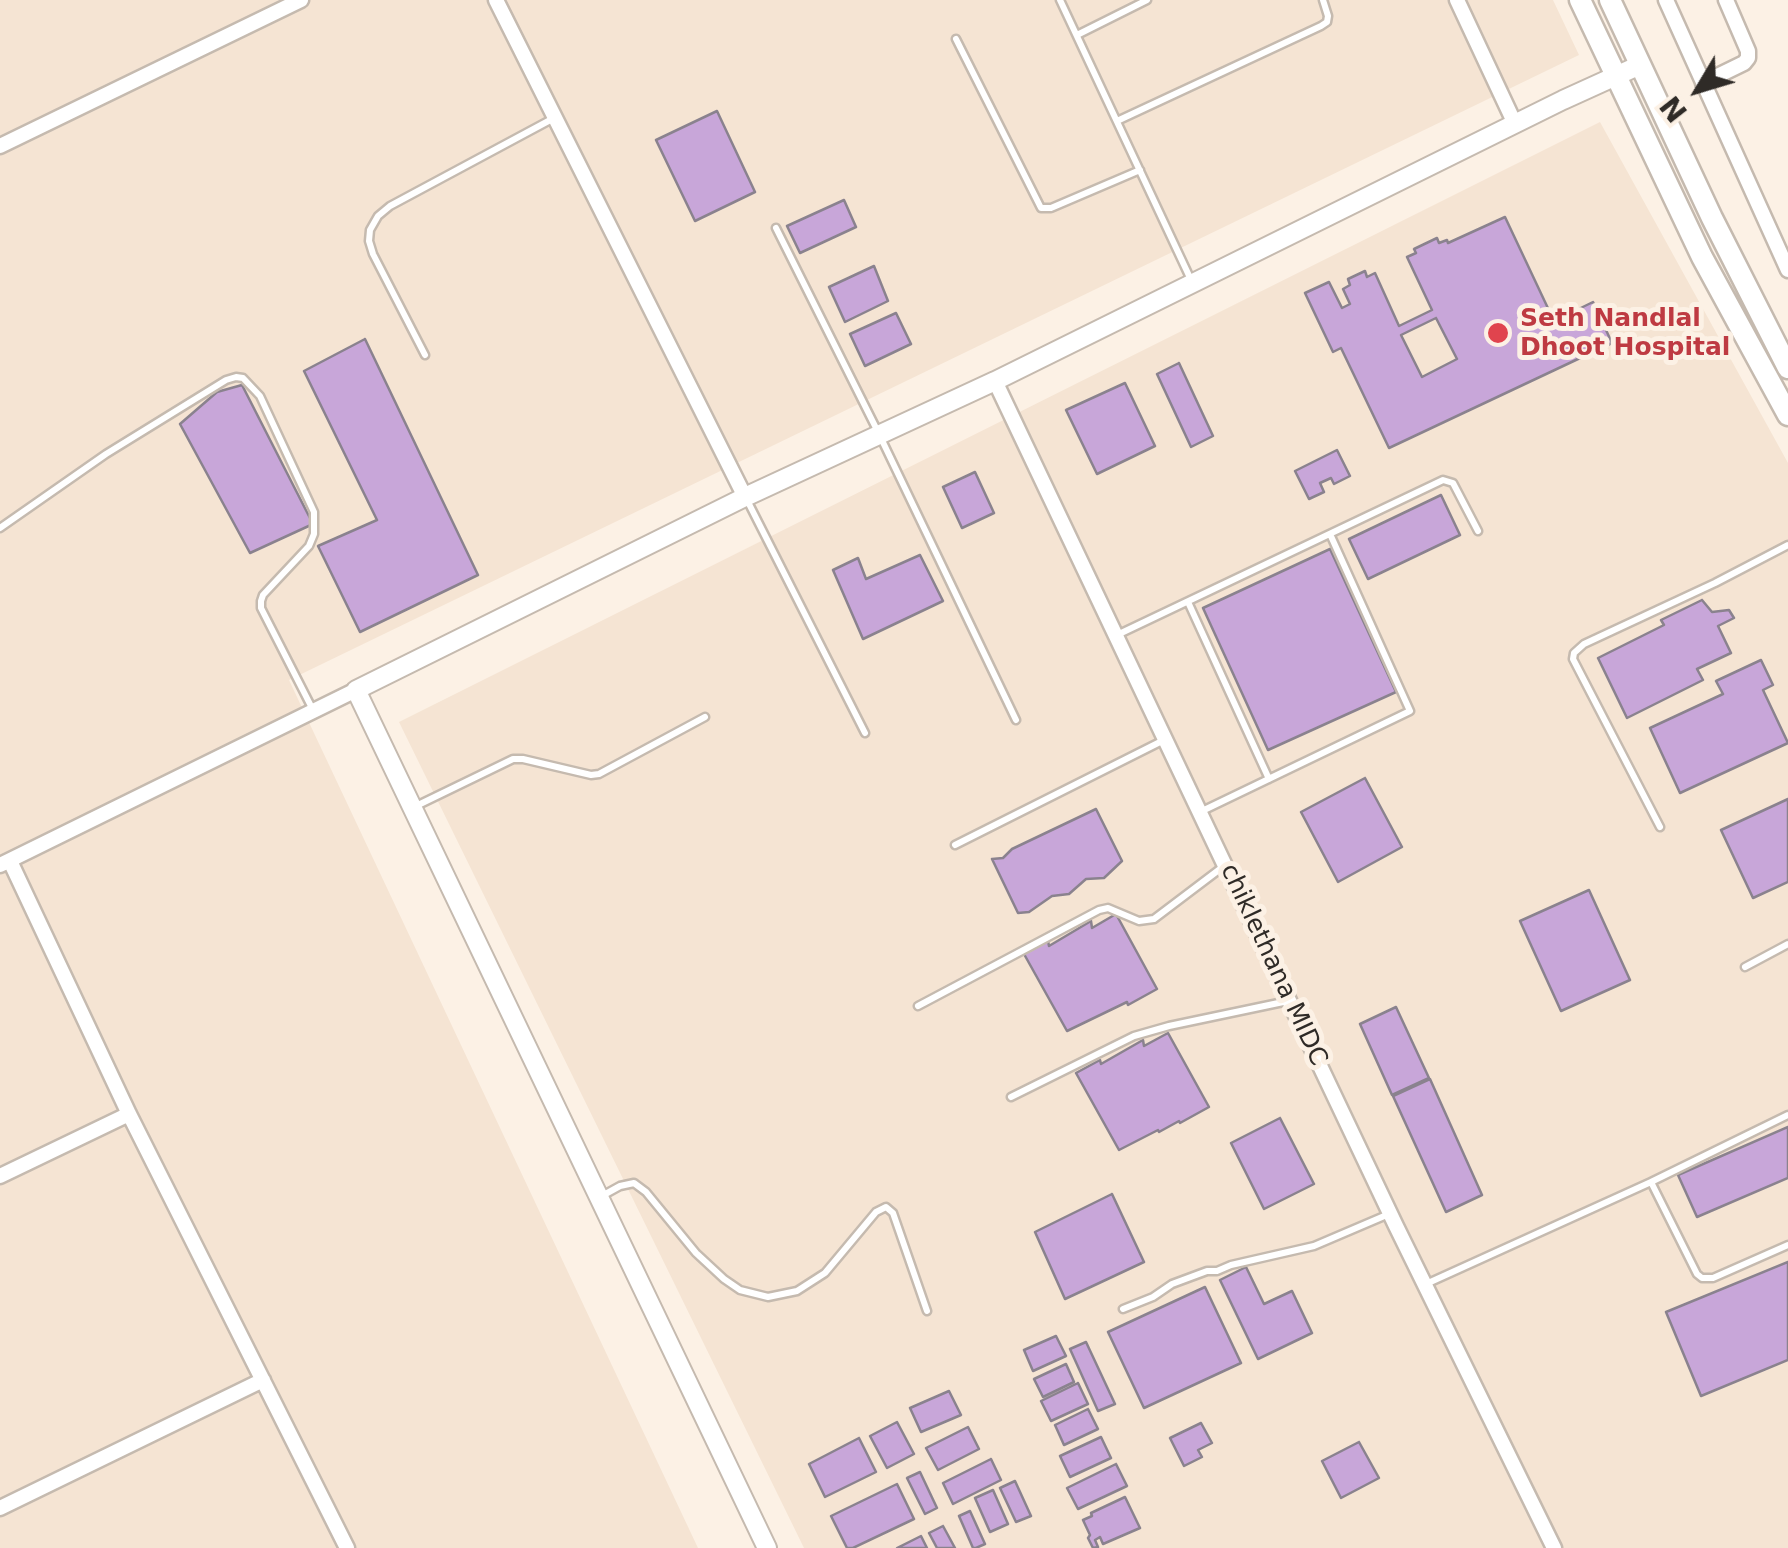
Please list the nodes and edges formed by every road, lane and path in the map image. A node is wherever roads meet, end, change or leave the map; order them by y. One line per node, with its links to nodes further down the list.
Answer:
1 (301, 0): 19 (street)
2 (496, 0): 16 (street)
3 (1060, 0): 11 (lane)
4 (1147, 0): 11 (lane)
5 (1322, 0): 17 (lane)
6 (1456, 0): 18 (street)
7 (1580, 0): 14 (main road)
8 (1610, 0): 13 (main road)
9 (1666, 0): 15 (street)
10 (1726, 0): 15 (street)
11 (1077, 35): 17 (lane)
12 (956, 39): 20 (lane)
13 (1640, 64): 14 (street); 25 (main road)
14 (1614, 76): 18 (street); 27 (main road)
15 (1703, 83): 22 (street)
16 (555, 118): 24 (lane); 29 (street)
17 (1117, 120): 20 (lane)
18 (1515, 124): 23 (street)
19 (0, 146)
20 (1140, 170): 23 (lane)
21 (776, 228): 28 (lane)
22 (1788, 270)
23 (1193, 283): 26 (street)
24 (425, 355)
25 (1788, 368)
26 (995, 381): 28 (street); 35 (street, chiklethana MIDC)
27 (1788, 415)
28 (879, 434): 29 (street); 39 (lane)
29 (745, 497): 36 (street); 40 (lane)
30 (0, 528): 37 (lane)
31 (1478, 532): 32 (lane)
32 (1330, 534): 34 (lane); 42 (lane)
33 (1788, 544): 45 (lane)
34 (1188, 602): 35 (lane); 42 (lane)
35 (1116, 636): 41 (street, chiklethana MIDC)
36 (356, 690): 37 (street); 43 (street)
37 (314, 711): 47 (street)
38 (705, 716): 43 (lane)
39 (1016, 720)
40 (866, 734)
41 (1166, 739): 44 (street, chiklethana MIDC); 46 (lane)
42 (1269, 779): 44 (lane)
43 (412, 807): 58 (street)
44 (1200, 812): 48 (street, chiklethana MIDC)
45 (1660, 827)
46 (955, 845)
47 (5, 863): 54 (street)
48 (1225, 865): 51 (street, chiklethana MIDC); 52 (lane)
49 (1788, 944): 50 (lane)
50 (1745, 967)
51 (1289, 1001): 53 (lane); 59 (street, chiklethana MIDC)
52 (918, 1006)
53 (1011, 1097)
54 (130, 1114): 56 (street); 64 (street)
55 (1788, 1115): 57 (lane)
56 (0, 1176)
57 (1650, 1182): 60 (lane); 61 (lane)
58 (599, 1197): 63 (lane); 67 (street)
59 (1390, 1214): 61 (street, chiklethana MIDC); 62 (lane)
60 (1788, 1245)
61 (1425, 1284): 68 (street, chiklethana MIDC)
62 (1123, 1308)
63 (927, 1312)
64 (263, 1380): 65 (street); 66 (street)
65 (0, 1508)
66 (347, 1548)
67 (766, 1548)
68 (1554, 1548)

